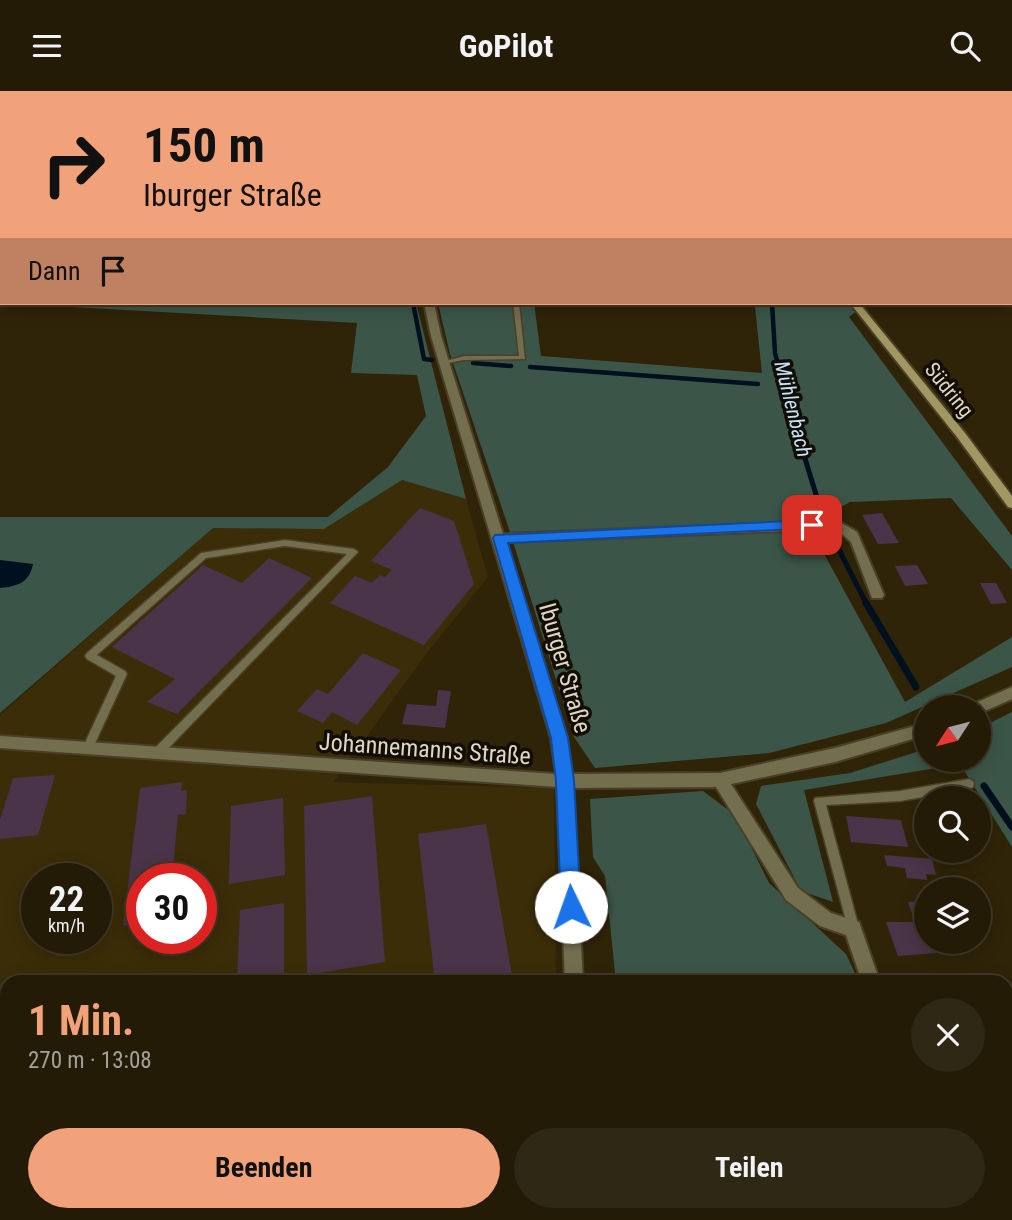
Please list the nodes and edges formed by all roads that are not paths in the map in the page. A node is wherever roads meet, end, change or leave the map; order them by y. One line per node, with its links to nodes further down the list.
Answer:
1 (430, 305): 4 (street, Iburger Straße)
2 (516, 305): 4 (lane)
3 (856, 305): 5 (main road, Südring)
4 (445, 363): 6 (street, Iburger Straße)
5 (1012, 503)
6 (500, 538): 7 (street); 15 (street, Iburger Straße)
7 (877, 595)
8 (1012, 693): 9 (street)
9 (991, 702)
10 (914, 732): 14 (street, Johannemanns Straße)
11 (0, 742): 12 (street, Johannemanns Straße)
12 (87, 749): 13 (street, Johannemanns Straße); 13 (lane)
13 (156, 754): 15 (street, Johannemanns Straße)
14 (720, 780): 15 (street, Johannemanns Straße); 17 (street)
15 (565, 781): 18 (street, Iburger Straße)
16 (969, 784): 17 (lane)
17 (853, 928): 19 (street)
18 (575, 975)
19 (869, 975)

